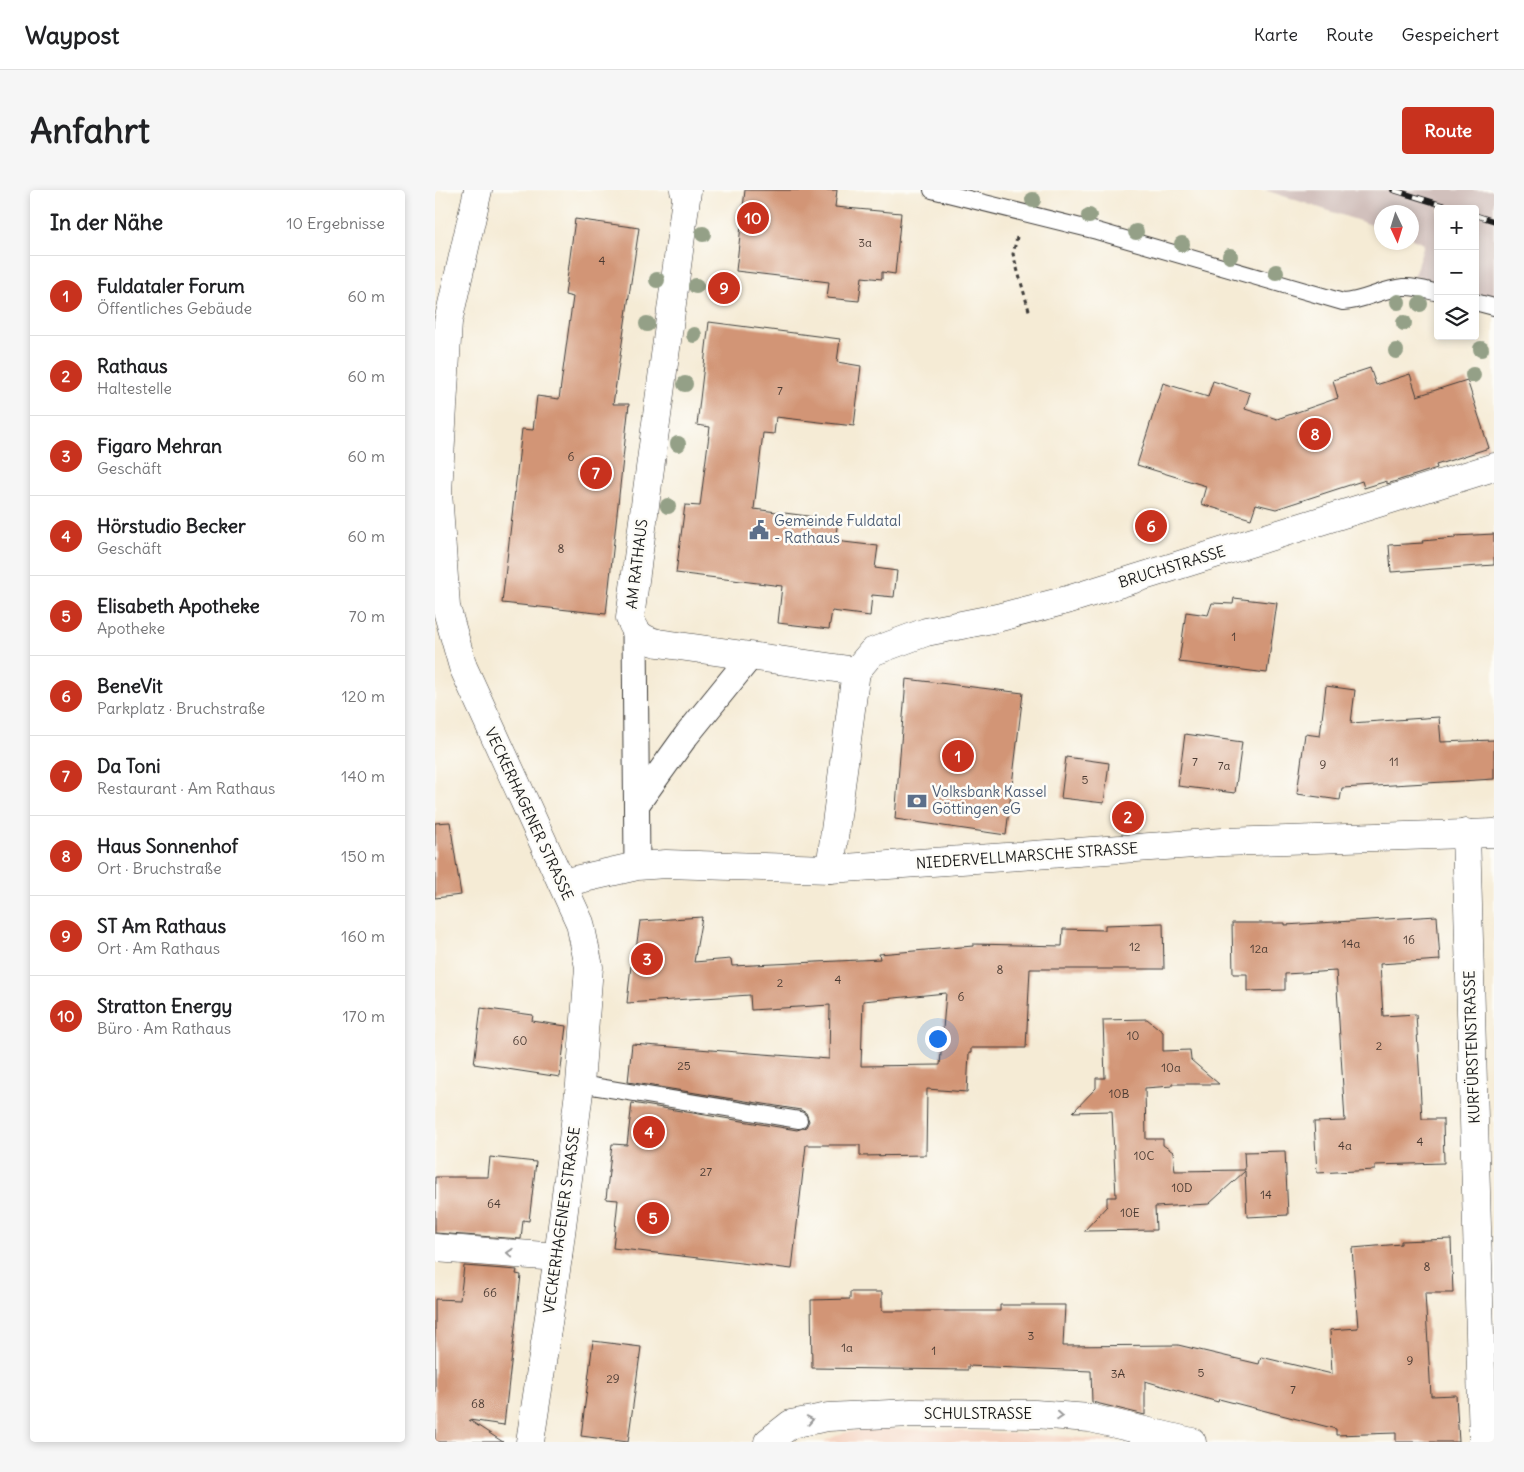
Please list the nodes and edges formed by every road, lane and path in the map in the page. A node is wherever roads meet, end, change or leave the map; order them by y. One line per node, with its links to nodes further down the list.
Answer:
1 (478, 190): 18 (street, VECKERHAGENER STRASSE)
2 (686, 190): 10 (street, AM RATHAUS)
3 (932, 190): 4 (lane)
4 (1023, 213): 5 (lane); 8 (path)
5 (1434, 291)
6 (1479, 303): 7 (lane)
7 (1494, 307)
8 (1030, 314)
9 (1494, 467): 12 (street, BRUCHSTRASSE)
10 (635, 631): 11 (street, AM RATHAUS); 13 (street)
11 (751, 656): 12 (street, AM RATHAUS); 13 (street)
12 (856, 671): 17 (street)
13 (637, 804): 16 (street)
14 (1466, 833): 15 (street, NIEDERVELLMARSCHE STRASSE); 17 (street, NIEDERVELLMARSCHE STRASSE); 26 (street, KURFÜRSTENSTRASSE)
15 (1494, 833)
16 (637, 866): 17 (street, NIEDERVELLMARSCHE STRASSE); 18 (street, NIEDERVELLMARSCHE STRASSE)
17 (830, 869)
18 (562, 883): 19 (street, VECKERHAGENER STRASSE)
19 (580, 1084): 20 (lane); 22 (street, VECKERHAGENER STRASSE)
20 (799, 1120)
21 (435, 1248): 22 (street, one-way to 21)
22 (558, 1257): 23 (street, VECKERHAGENER STRASSE)
23 (530, 1442)
24 (768, 1442): 25 (street, SCHULSTRASSE, one-way to 25)
25 (1192, 1442)
26 (1483, 1442)

